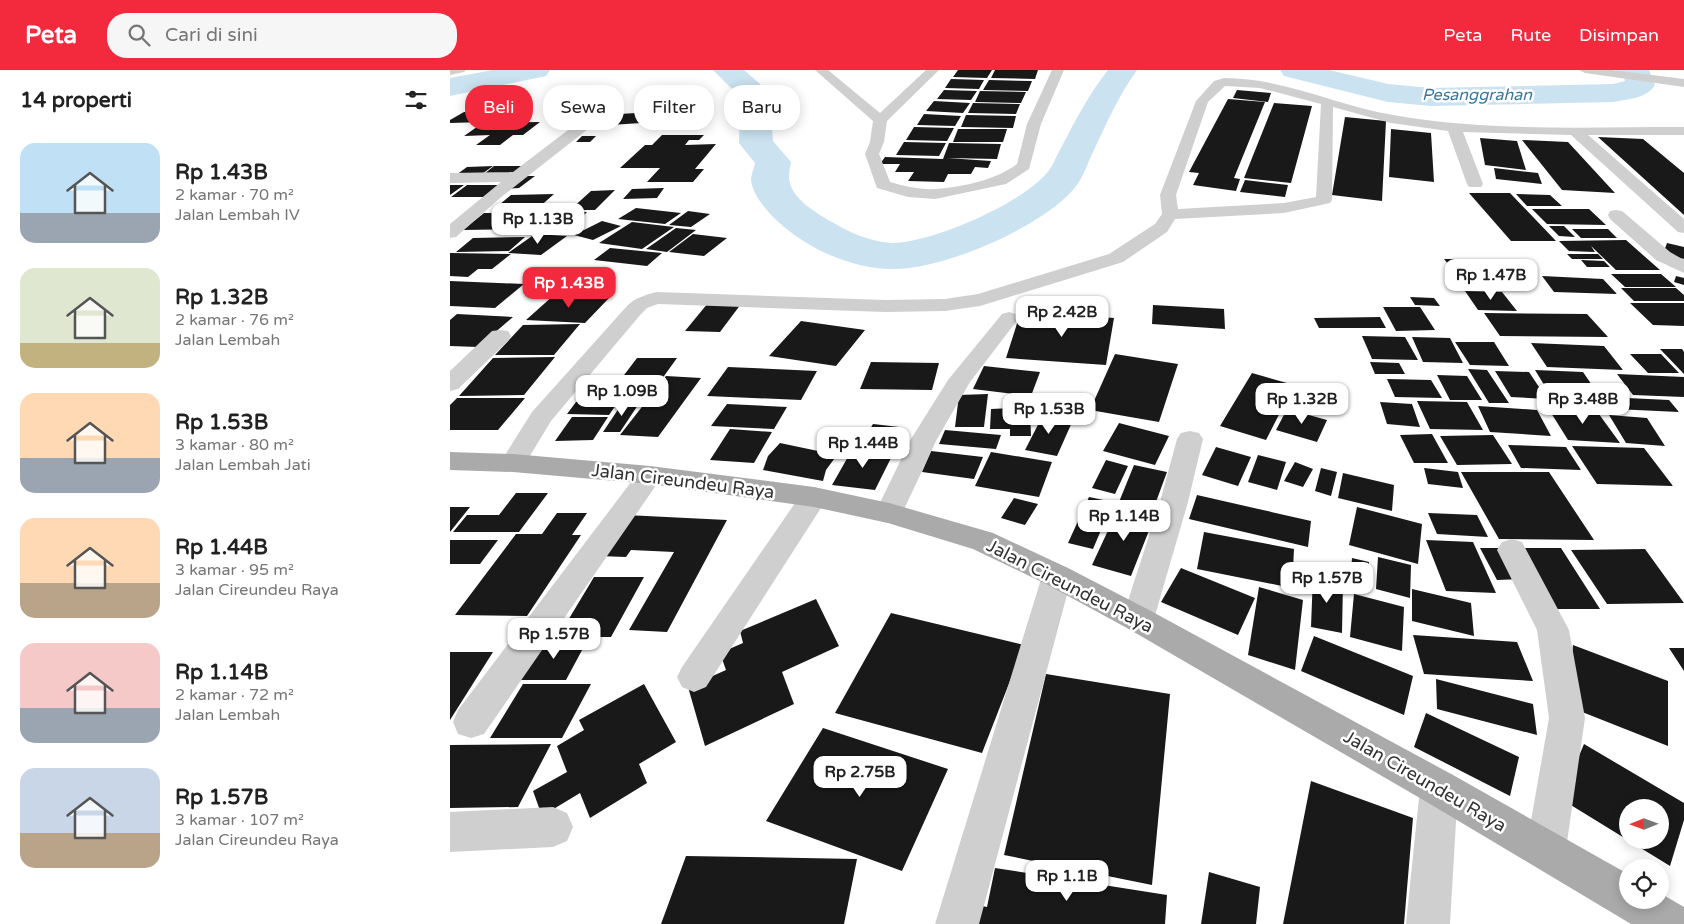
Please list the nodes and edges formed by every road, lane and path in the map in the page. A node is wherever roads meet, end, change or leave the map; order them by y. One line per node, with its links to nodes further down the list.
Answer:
1 (460, 70): 6 (street)
2 (821, 70): 9 (street)
3 (933, 70): 9 (street)
4 (1058, 70): 9 (street)
5 (1589, 71): 7 (street)
6 (450, 72)
7 (1684, 83)
8 (1327, 103): 10 (street); 17 (street); 17 (street)
9 (880, 120)
10 (1454, 128): 12 (street); 16 (street)
11 (577, 130): 14 (street)
12 (1575, 131): 13 (street); 19 (street)
13 (1684, 131)
14 (518, 176): 15 (street); 20 (street)
15 (450, 178)
16 (1475, 184)
17 (1170, 214): 27 (street)
18 (1616, 215): 21 (street)
19 (1684, 228)
20 (450, 233)
21 (1684, 267)
22 (1009, 318): 30 (street)
23 (500, 336): 24 (street)
24 (450, 384)
25 (1190, 439): 33 (street)
26 (450, 461): 27 (main road, Jalan Cireundeu Raya)
27 (513, 463): 28 (main road, Jalan Cireundeu Raya)
28 (650, 475): 29 (main road, Jalan Cireundeu Raya); 35 (street)
29 (814, 497): 30 (main road, Jalan Cireundeu Raya); 34 (street)
30 (889, 512): 32 (main road, Jalan Cireundeu Raya)
31 (1512, 550): 39 (street)
32 (1058, 576): 33 (main road, Jalan Cireundeu Raya); 42 (street)
33 (1138, 619): 36 (main road, Jalan Cireundeu Raya)
34 (694, 677)
35 (471, 722)
36 (1440, 788): 39 (main road, Jalan Cireundeu Raya); 43 (street)
37 (553, 827): 38 (street)
38 (450, 832)
39 (1546, 849): 40 (main road, Jalan Cireundeu Raya)
40 (1619, 893)
41 (1646, 909): 44 (main road, Jalan Cireundeu Raya)
42 (958, 924)
43 (1428, 924)
44 (1671, 924)

